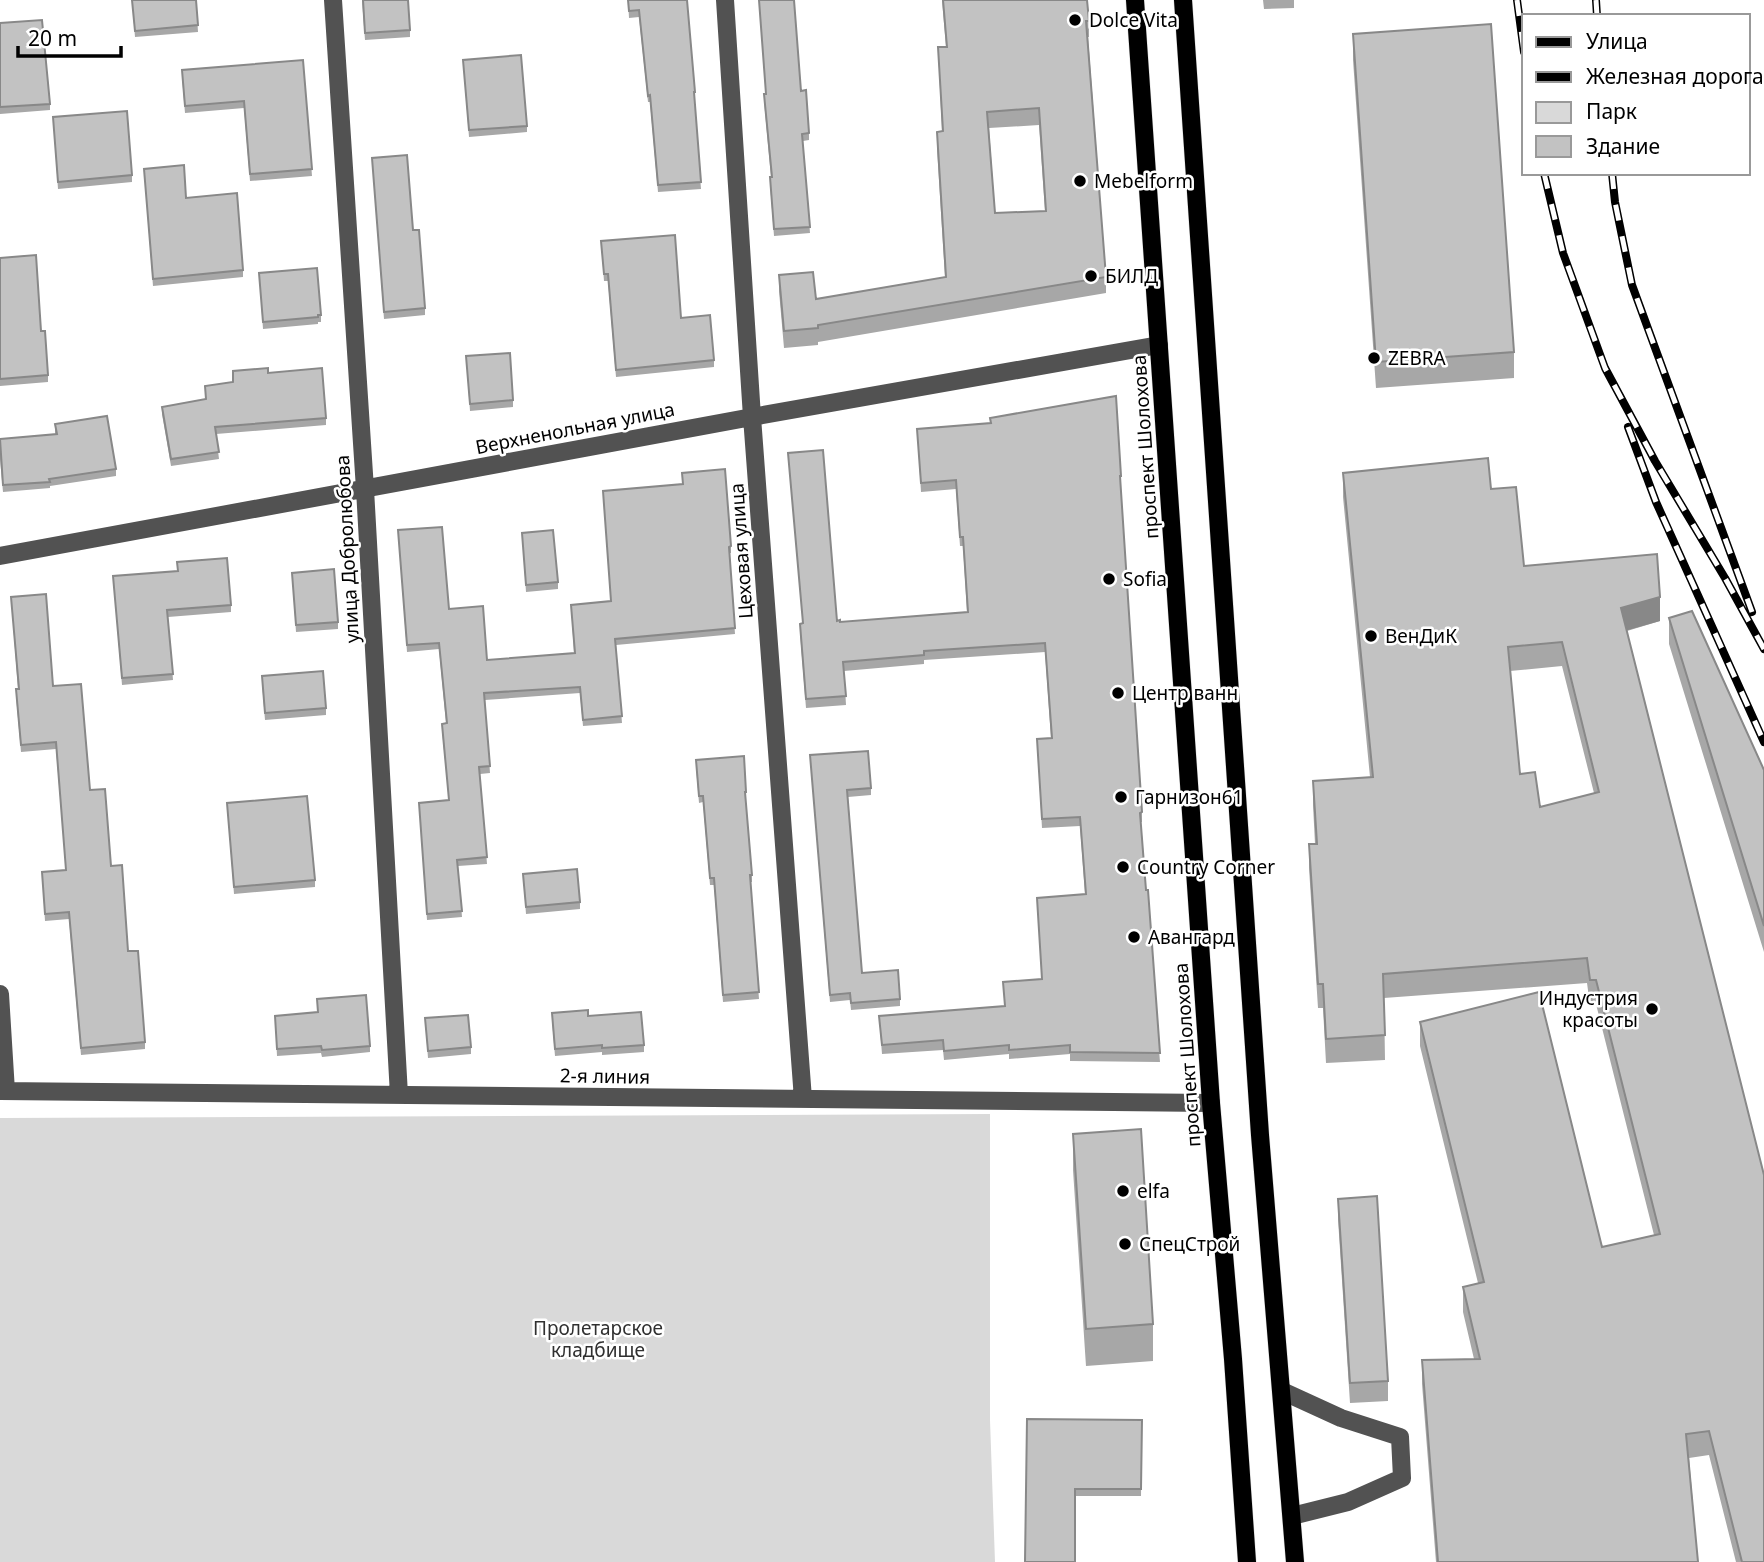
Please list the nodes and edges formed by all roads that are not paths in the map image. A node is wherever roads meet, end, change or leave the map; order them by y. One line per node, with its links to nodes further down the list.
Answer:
1 (333, 0): 7 (street, улица Добролюбова)
2 (725, 0): 6 (street, Цеховая улица)
3 (1135, 0): 5 (main road, проспект Шолохова)
4 (1183, 0): 14 (main road)
5 (1158, 345): 6 (street, Верхненольная улица); 13 (main road, проспект Шолохова)
6 (752, 416): 7 (street, Верхненольная улица); 12 (street, Цеховая улица)
7 (365, 489): 8 (street, Верхненольная улица); 11 (street, улица Добролюбова)
8 (0, 556)
9 (0, 994): 10 (street)
10 (3, 1091): 11 (street, 2-я линия)
11 (399, 1095): 12 (street, 2-я линия)
12 (803, 1099): 13 (street, 2-я линия)
13 (1211, 1103): 16 (main road, проспект Шолохова)
14 (1282, 1391): 15 (main road); 15 (street)
15 (1292, 1516): 17 (main road)
16 (1247, 1562)
17 (1295, 1562)

